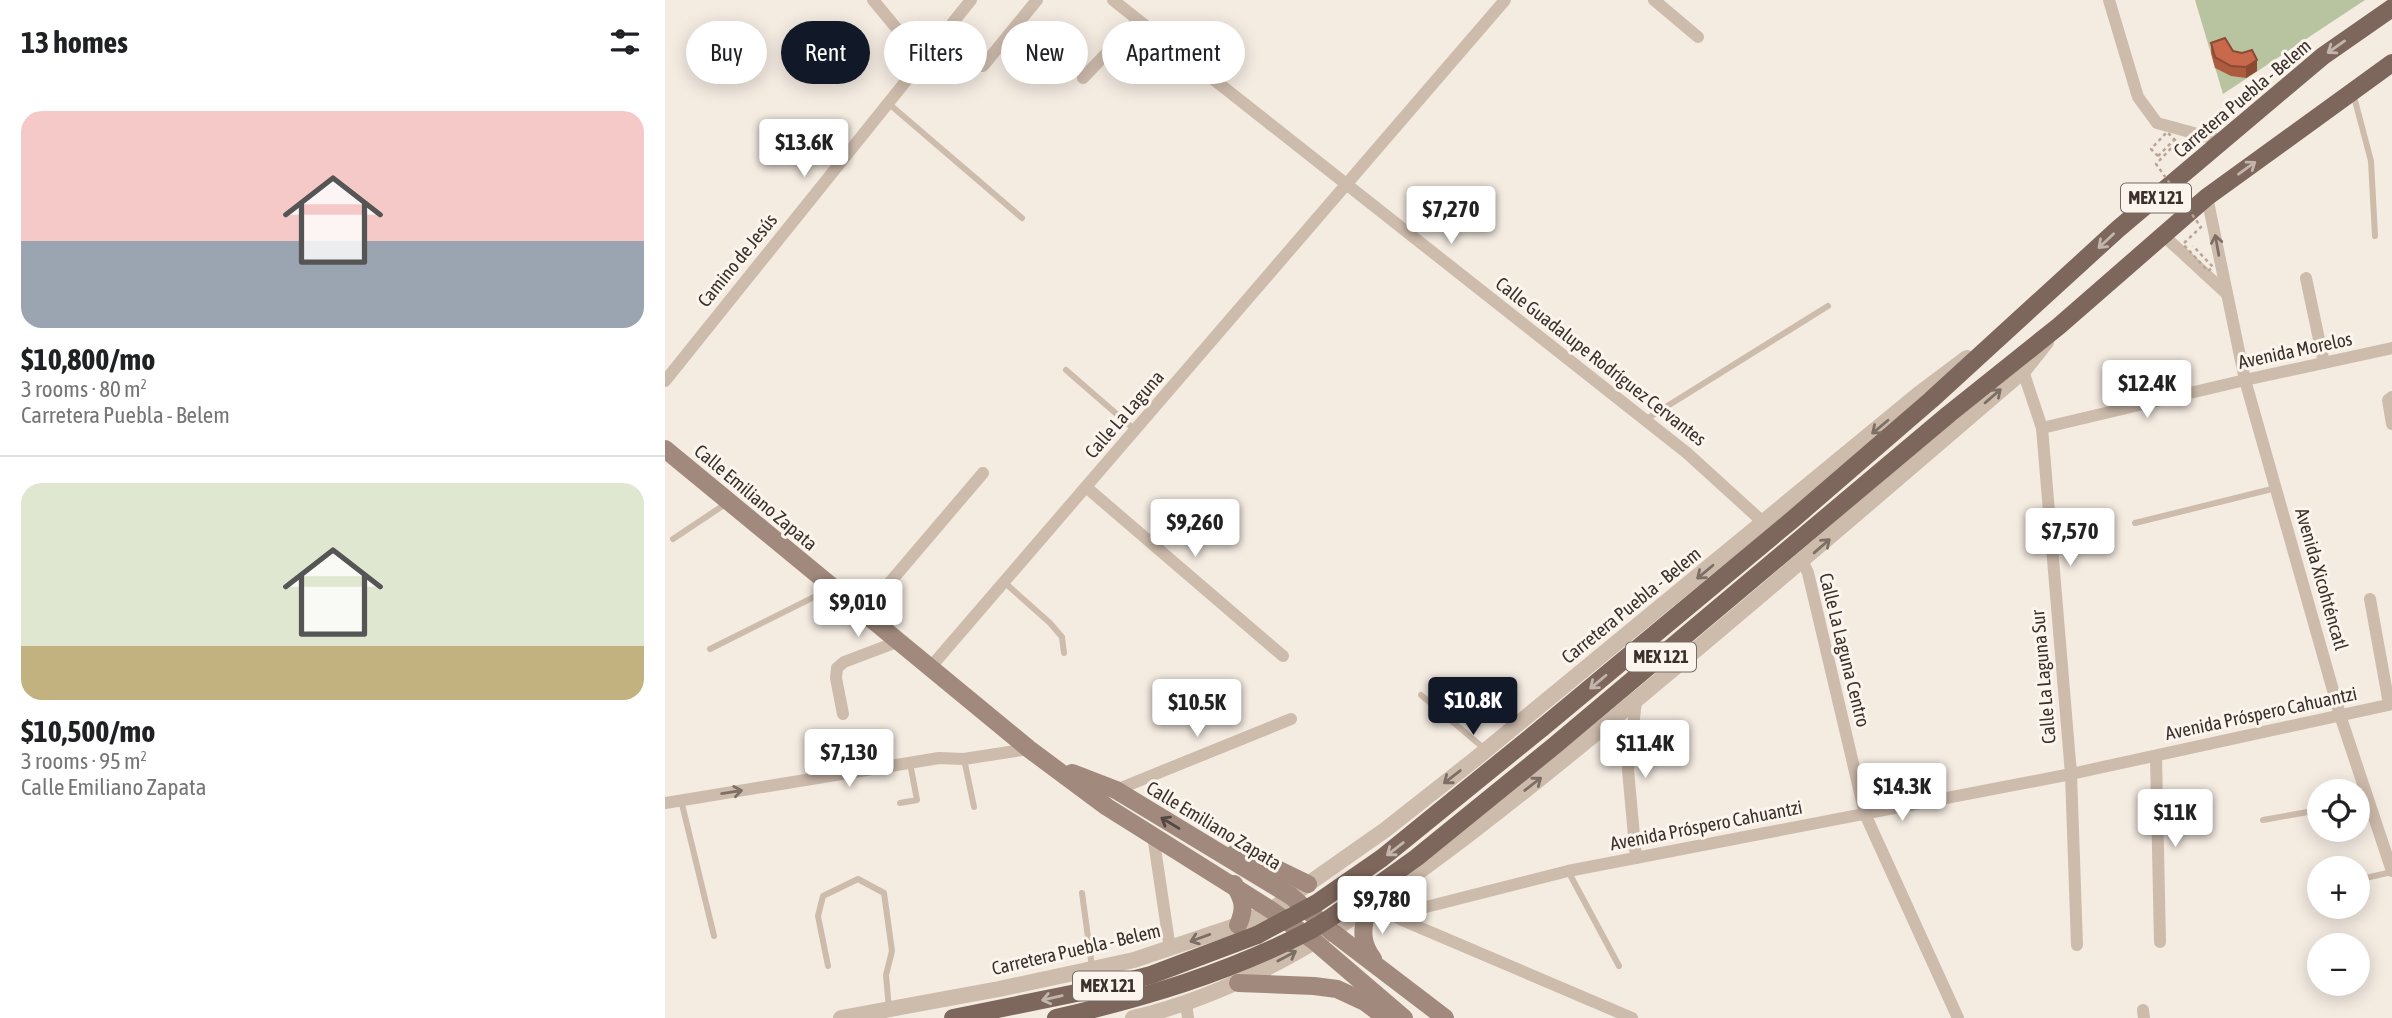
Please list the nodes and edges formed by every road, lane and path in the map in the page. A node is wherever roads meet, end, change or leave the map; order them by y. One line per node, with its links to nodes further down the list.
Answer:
1 (873, 0): 10 (street)
2 (971, 0): 11 (street, Camino de Jesús)
3 (1037, 0): 13 (street)
4 (1113, 0): 9 (street, Calle Guadalupe Rodríguez Cervantes)
5 (1505, 0): 21 (street, Calle La Laguna)
6 (1654, 0): 12 (street)
7 (2109, 0): 19 (street)
8 (2392, 8): 20 (main road, Carretera Puebla - Belem / MEX 121, one-way to 20)
9 (1138, 20): 15 (street); 21 (street, Calle Guadalupe Rodríguez Cervantes)
10 (890, 21)
11 (954, 21)
12 (1699, 37)
13 (987, 60)
14 (2392, 63): 17 (main road, MEX 121)
15 (1088, 73)
16 (902, 84): 18 (street, Camino de Jesús)
17 (2352, 91): 22 (main road, MEX 121, one-way to 17); 25 (lane)
18 (887, 102): 23 (lane); 37 (street, Camino de Jesús)
19 (2184, 130): 20 (street); 26 (path, bridge)
20 (2223, 141): 30 (main road, Carretera Puebla - Belem / MEX 121, one-way to 30)
21 (1347, 184): 39 (street, Calle Guadalupe Rodríguez Cervantes); 42 (street, Calle La Laguna)
22 (2207, 197): 24 (main road, MEX 121); 28 (street, Avenida Xicohténcatl, one-way to 22)
23 (1021, 218)
24 (2163, 235): 28 (street); 31 (main road, MEX 121)
25 (2375, 236)
26 (2193, 246)
27 (2306, 278): 33 (street)
28 (2226, 294): 36 (street, Avenida Xicohténcatl)
29 (1828, 306): 39 (lane)
30 (2031, 310): 48 (street, Carretera Puebla - Belem, one-way to 48); 112 (main road, Carretera Puebla - Belem / MEX 121, one-way to 112, bridge)
31 (2059, 326): 35 (street); 113 (main road, MEX 121, bridge)
32 (2392, 348): 33 (street, Avenida Morelos)
33 (2324, 363): 36 (street, Avenida Morelos)
34 (1066, 370): 42 (lane)
35 (2023, 371): 41 (street, Calle La Laguna Sur); 51 (street, one-way to 35)
36 (2245, 380): 41 (street, Avenida Morelos); 46 (street, Avenida Xicohténcatl)
37 (665, 381)
38 (2392, 397): 40 (street)
39 (1643, 421): 48 (street, Calle Guadalupe Rodríguez Cervantes)
40 (2392, 424)
41 (2042, 428): 73 (street, Calle La Laguna Sur)
42 (1135, 430): 45 (street, Calle La Laguna)
43 (665, 449): 47 (main road, Calle Emiliano Zapata)
44 (983, 473): 55 (street)
45 (1086, 487): 52 (street, Calle La Laguna); 59 (street)
46 (2276, 488): 49 (lane); 65 (street, Avenida Xicohténcatl)
47 (729, 502): 50 (lane); 53 (main road, Calle Emiliano Zapata)
48 (1764, 523): 68 (street, Carretera Puebla - Belem, one-way to 68)
49 (2135, 523)
50 (673, 539)
51 (1803, 562): 62 (street); 81 (street, Calle La Laguna Centro)
52 (1005, 582): 58 (lane); 60 (street, Calle La Laguna)
53 (832, 588): 55 (main road, Calle Emiliano Zapata); 57 (lane)
54 (2370, 599): 63 (street)
55 (863, 614): 56 (main road, Calle Emiliano Zapata)
56 (897, 642): 60 (main road, Calle Emiliano Zapata); 64 (street)
57 (710, 649)
58 (1064, 653)
59 (1283, 656)
60 (929, 669): 67 (main road, Calle Emiliano Zapata)
61 (1421, 695): 68 (lane)
62 (1636, 701): 86 (street); 94 (street, one-way to 62)
63 (2391, 704): 65 (street, Avenida Próspero Cahuantzi)
64 (843, 714)
65 (2340, 715): 69 (street, Avenida Próspero Cahuantzi); 74 (street, Avenida Xicohténcatl)
66 (1291, 719): 75 (street)
67 (1029, 749): 70 (street); 72 (main road, Calle Emiliano Zapata)
68 (1486, 750): 91 (street, Carretera Puebla - Belem, one-way to 91)
69 (2156, 756): 73 (street, Avenida Próspero Cahuantzi); 101 (street)
70 (964, 759): 71 (street); 79 (lane)
71 (910, 763): 76 (street, one-way to 71); 78 (lane)
72 (1049, 764): 75 (main road, Calle Emiliano Zapata); 84 (main road, Calle Emiliano Zapata)
73 (2070, 774): 81 (street, Avenida Próspero Cahuantzi); 102 (street, Calle La Laguna Sur)
74 (2357, 779)
75 (1116, 790): 85 (main road, Calle Emiliano Zapata, one-way to 75)
76 (681, 800): 77 (street); 99 (lane)
77 (665, 803)
78 (900, 803)
79 (974, 807)
80 (2307, 812): 83 (lane)
81 (1865, 814): 86 (street, Avenida Próspero Cahuantzi); 119 (street, Calle La Laguna Centro)
82 (2370, 819): 88 (street, Avenida Xicohténcatl)
83 (2263, 820)
84 (1153, 835): 90 (main road, Calle Emiliano Zapata); 103 (street)
85 (1205, 844): 91 (main road); 93 (main road, Calle Emiliano Zapata)
86 (1636, 858): 87 (street, Avenida Próspero Cahuantzi)
87 (1568, 871): 96 (street, Avenida Próspero Cahuantzi); 105 (lane)
88 (2392, 871): 89 (lane)
89 (2370, 877)
90 (1234, 884): 95 (main road, Calle Emiliano Zapata); 97 (main road)
91 (1308, 884): 93 (street, Carretera Puebla - Belem)
92 (1082, 893): 107 (lane)
93 (1291, 897): 95 (street, Carretera Puebla - Belem); 98 (main road, Calle Emiliano Zapata)
94 (1370, 906): 96 (street); 98 (street); 106 (main road)
95 (1271, 910): 97 (street, Carretera Puebla - Belem); 100 (main road, Calle Emiliano Zapata)
96 (1402, 920): 118 (street)
97 (1238, 925): 103 (street, Carretera Puebla - Belem, one-way to 103)
98 (1331, 931): 100 (street); 106 (main road, Calle Emiliano Zapata)
99 (714, 936)
100 (1314, 942): 108 (street, one-way to 100); 116 (main road, Calle Emiliano Zapata)
101 (2160, 942)
102 (2077, 945)
103 (1170, 949): 107 (street, Carretera Puebla - Belem)
104 (828, 966): 109 (lane)
105 (1619, 966)
106 (1379, 967): 117 (main road, Calle Emiliano Zapata)
107 (1093, 969): 109 (street, Carretera Puebla - Belem)
108 (1238, 983): 110 (street); 115 (main road)
109 (889, 1009): 111 (street, Carretera Puebla - Belem)
110 (1187, 1011): 114 (street)
111 (841, 1018)
112 (953, 1018)
113 (1056, 1018)
114 (1133, 1018)
115 (1386, 1018)
116 (1404, 1018)
117 (1445, 1018)
118 (1632, 1018)
119 (1958, 1018)

